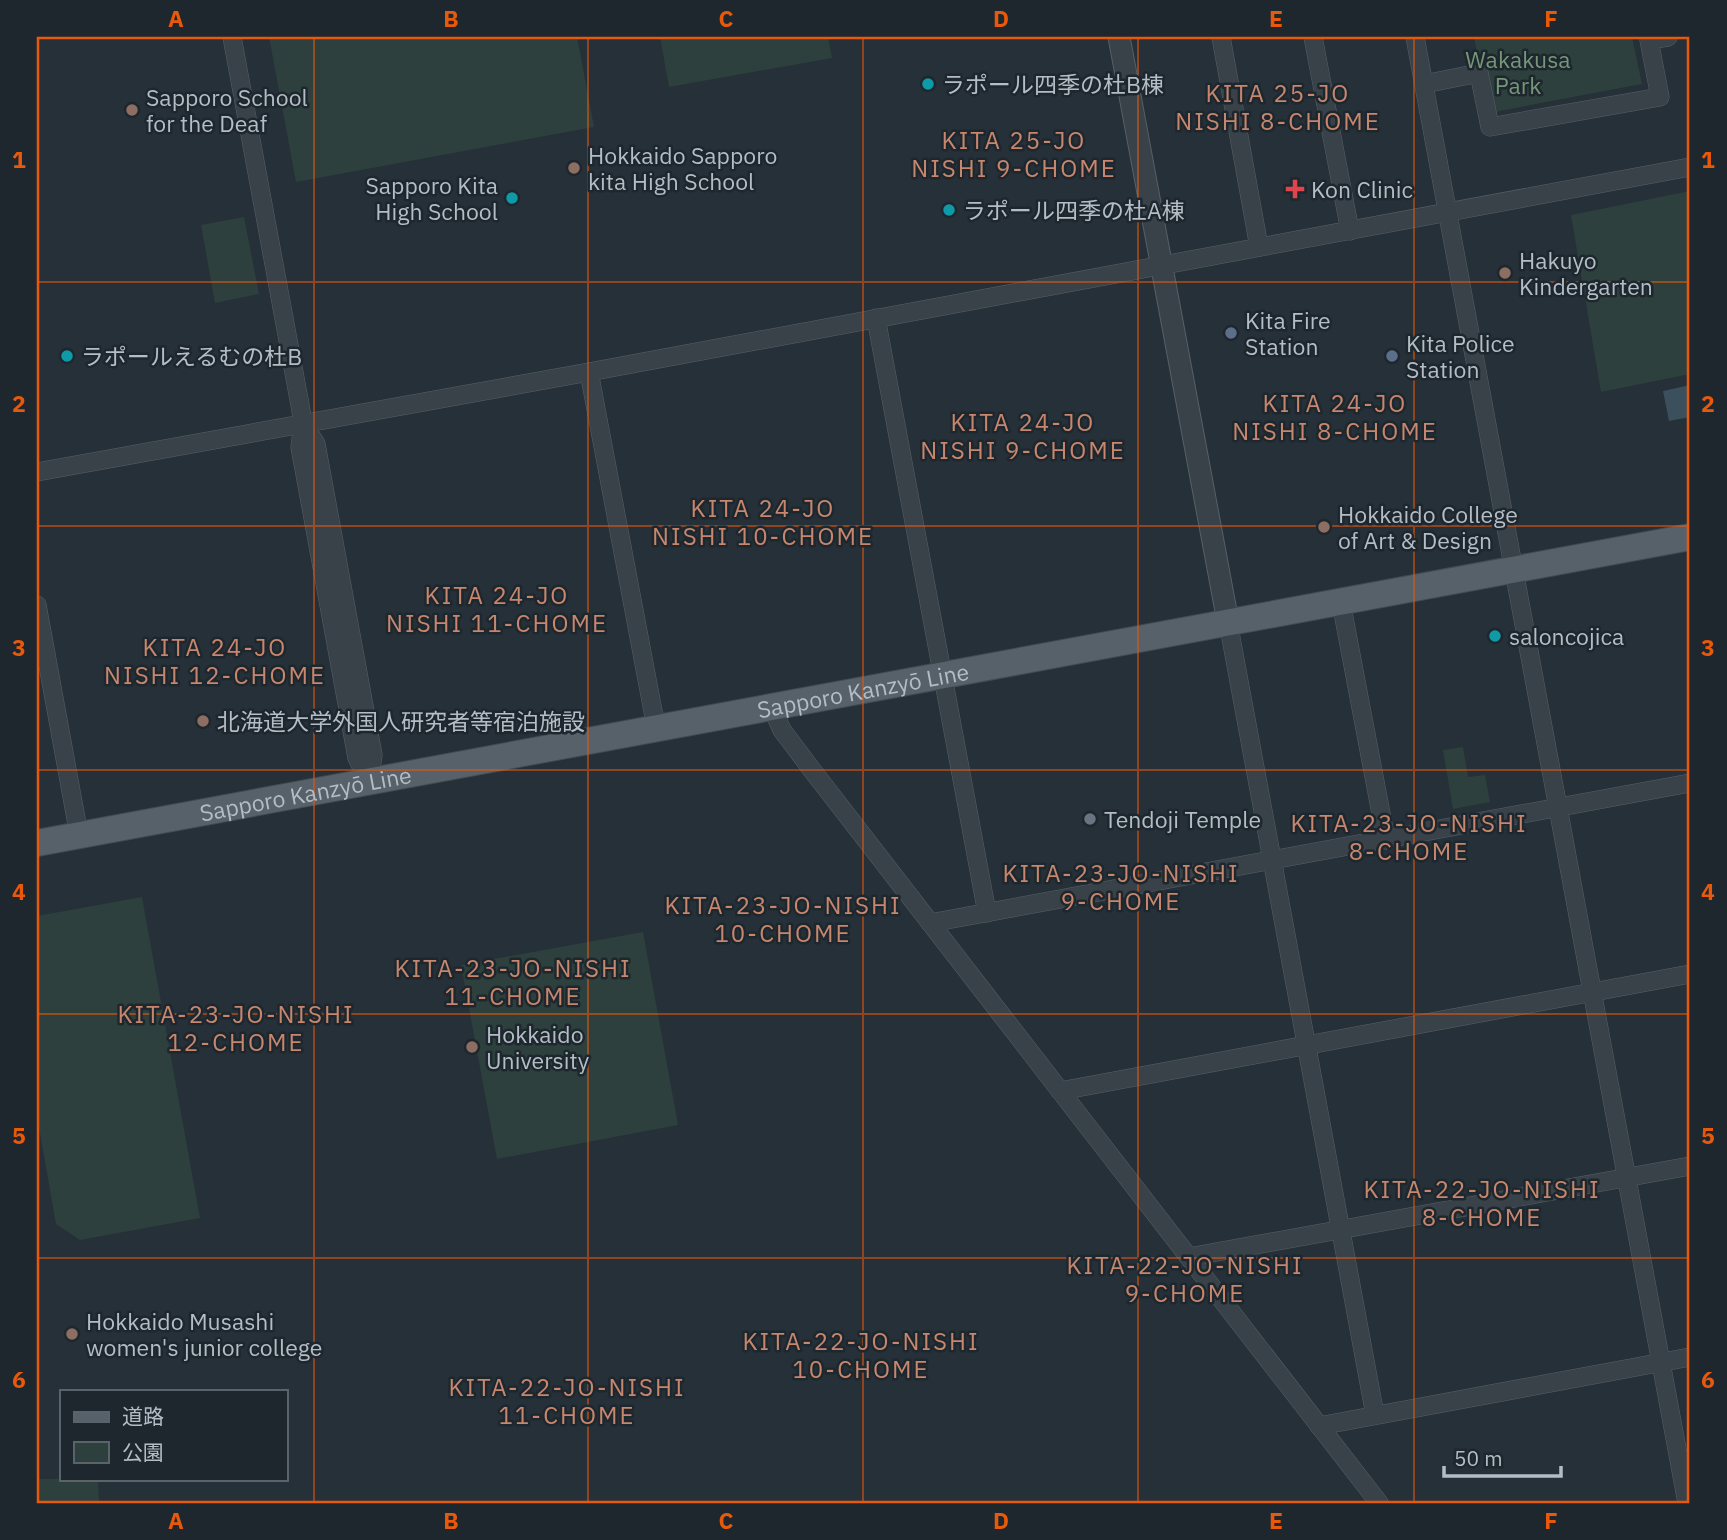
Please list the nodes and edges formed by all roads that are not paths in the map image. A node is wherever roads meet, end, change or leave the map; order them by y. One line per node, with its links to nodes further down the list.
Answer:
1 (232, 37): 15 (street)
2 (1119, 37): 12 (street)
3 (1221, 37): 11 (street)
4 (1313, 37): 10 (street)
5 (1415, 37): 7 (street)
6 (1668, 37): 7 (street)
7 (1424, 84): 9 (street)
8 (1690, 167): 9 (street)
9 (1448, 212): 10 (street); 18 (street)
10 (1350, 231): 11 (street)
11 (1259, 247): 12 (street)
12 (1161, 266): 13 (street); 21 (street)
13 (876, 318): 14 (street); 22 (street)
14 (589, 372): 15 (street); 24 (street)
15 (303, 424): 16 (street); 25 (street)
16 (37, 472)
17 (1690, 537): 18 (main road, Sapporo Kanzyō Line)
18 (1514, 569): 19 (main road, Sapporo Kanzyō Line); 27 (street)
19 (1341, 602): 21 (main road, Sapporo Kanzyō Line); 29 (street)
20 (37, 605): 28 (street)
21 (1228, 622): 22 (main road, Sapporo Kanzyō Line); 31 (street)
22 (942, 676): 23 (main road, Sapporo Kanzyō Line); 32 (street)
23 (771, 706): 24 (main road, Sapporo Kanzyō Line); 33 (street)
24 (656, 727): 25 (main road, Sapporo Kanzyō Line)
25 (369, 782): 28 (main road, Sapporo Kanzyō Line)
26 (1690, 783): 27 (street)
27 (1558, 808): 29 (street); 35 (street)
28 (79, 835): 30 (main road, Sapporo Kanzyō Line)
29 (1385, 840): 31 (street)
30 (37, 843)
31 (1272, 861): 32 (street); 36 (street)
32 (987, 913): 33 (street)
33 (930, 923): 37 (street)
34 (1690, 974): 35 (street)
35 (1592, 993): 36 (street); 39 (street)
36 (1307, 1046): 37 (street); 40 (street)
37 (1060, 1091): 41 (street)
38 (1690, 1166): 39 (street)
39 (1627, 1178): 40 (street); 43 (street)
40 (1341, 1230): 41 (street); 44 (street)
41 (1189, 1256): 45 (street)
42 (1690, 1357): 43 (street)
43 (1661, 1362): 44 (street); 47 (street)
44 (1375, 1415): 45 (street)
45 (1319, 1426): 46 (street)
46 (1380, 1503)
47 (1687, 1503)

